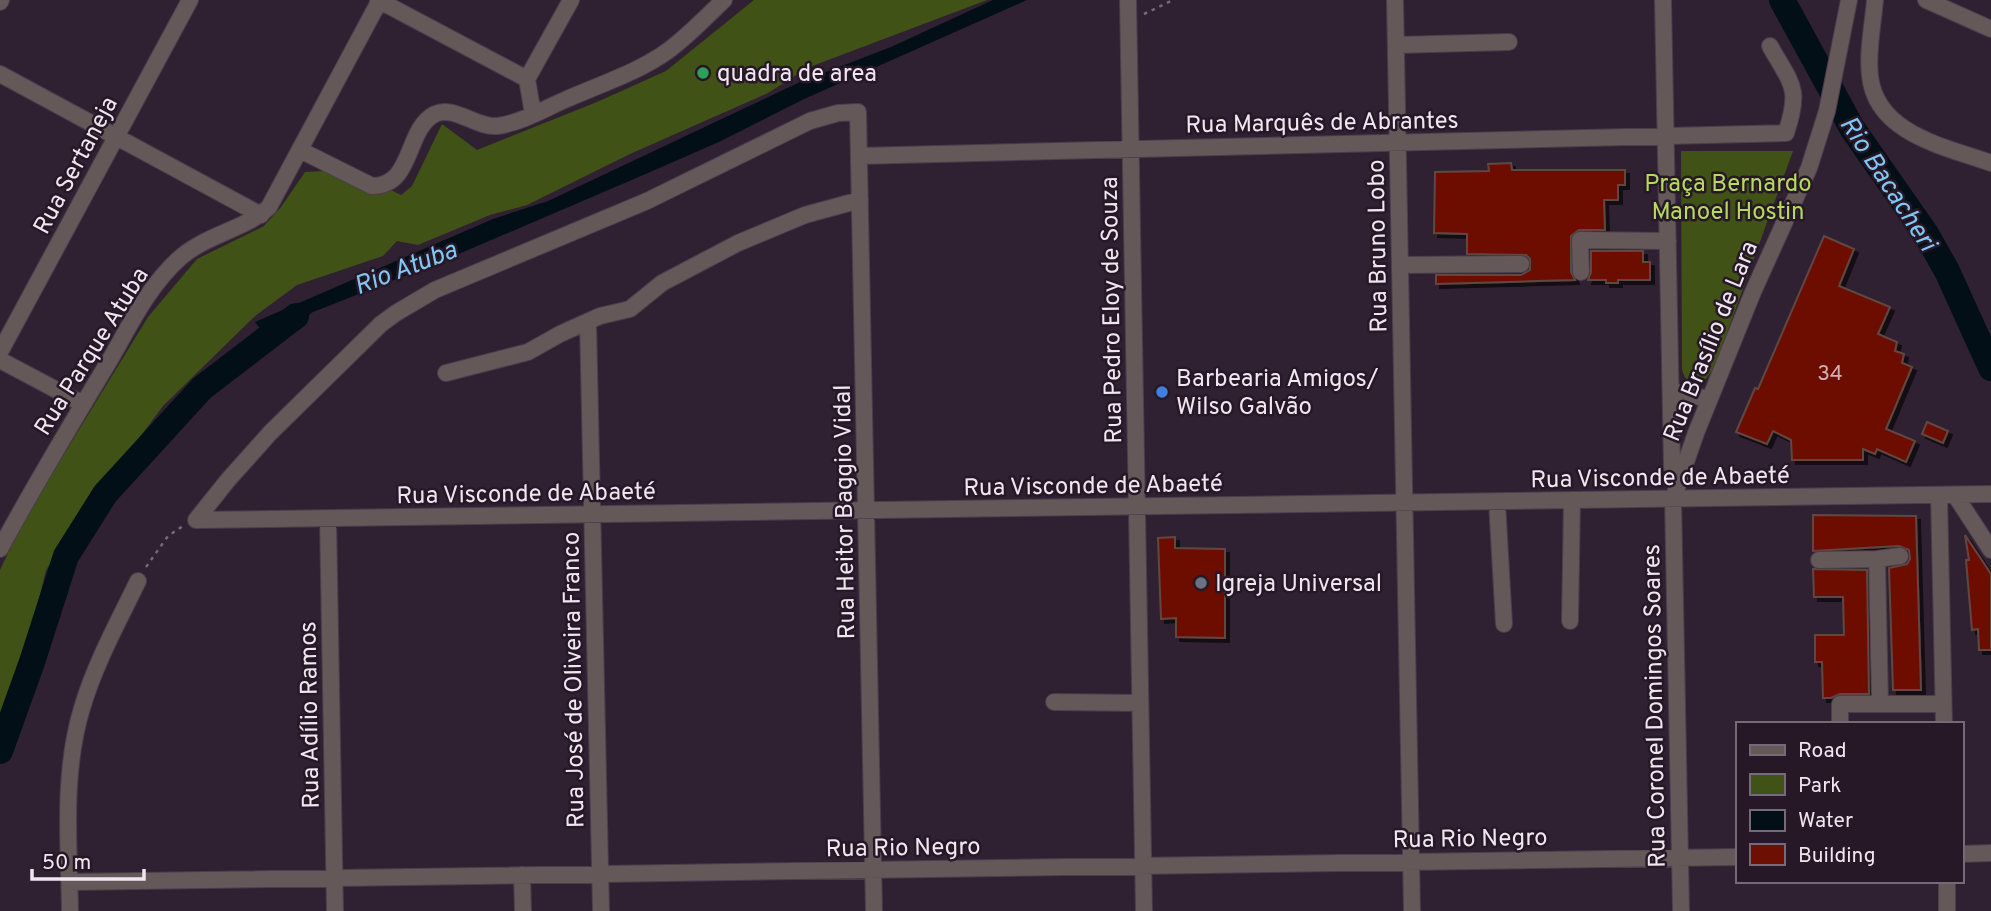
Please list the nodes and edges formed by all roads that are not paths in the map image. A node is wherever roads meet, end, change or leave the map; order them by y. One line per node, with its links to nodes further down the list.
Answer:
1 (190, 0): 18 (street, Rua Sertaneja)
2 (379, 0): 16 (street); 22 (street)
3 (571, 0): 16 (street)
4 (724, 0): 17 (street)
5 (1395, 0): 13 (street, Rua Bruno Lobo)
6 (1663, 0): 19 (street)
7 (1849, 0): 36 (street, Rua Brasílio de Lara)
8 (1875, 0): 24 (street)
9 (1926, 0): 11 (street)
10 (1128, 1): 21 (street, Rua Pedro Eloy de Souza)
11 (1991, 29)
12 (1508, 42): 13 (street)
13 (1396, 46): 20 (street, Rua Bruno Lobo)
14 (1770, 46): 19 (street, Rua Marquês de Abrantes)
15 (0, 74): 18 (street)
16 (527, 79): 17 (street)
17 (533, 114): 22 (street)
18 (116, 136): 26 (street); 32 (street, Rua Sertaneja)
19 (1666, 136): 20 (street, Rua Marquês de Abrantes); 27 (street)
20 (1398, 143): 21 (street, Rua Marquês de Abrantes); 29 (street, Rua Bruno Lobo)
21 (1131, 149): 23 (street, Rua Marquês de Abrantes); 45 (street, Rua Pedro Eloy de Souza)
22 (300, 150): 26 (street)
23 (859, 156): 25 (street, Rua Heitor Baggio Vidal); 49 (street, Rua Heitor Baggio Vidal)
24 (1991, 163)
25 (860, 200): 31 (street); 46 (street, Rua Heitor Baggio Vidal)
26 (261, 215): 37 (street, Rua Parque Atuba)
27 (1668, 241): 30 (street); 35 (street)
28 (1521, 264): 29 (street)
29 (1400, 265): 44 (street, Rua Bruno Lobo)
30 (1581, 272)
31 (588, 322): 34 (street); 47 (street, Rua José de Oliveira Franco)
32 (0, 352)
33 (0, 360): 37 (street)
34 (446, 373)
35 (1671, 391): 36 (street); 38 (street)
36 (1709, 399): 41 (street, Rua Brasílio de Lara)
37 (83, 404): 50 (street, Rua Parque Atuba)
38 (1672, 467)
39 (1947, 495): 40 (street, Rua Visconde de Abaeté); 41 (street, Rua Visconde de Abaeté); 51 (street); 61 (street)
40 (1991, 495)
41 (1673, 499): 42 (street, Rua Visconde de Abaeté); 67 (street, Rua Coronel Domingos Soares)
42 (1572, 500): 43 (street, Rua Visconde de Abaeté); 56 (street)
43 (1497, 502): 44 (street, Rua Visconde de Abaeté); 57 (street)
44 (1405, 503): 45 (street, Rua Visconde de Abaeté); 68 (street, Rua Bruno Lobo)
45 (1137, 507): 46 (street, Rua Visconde de Abaeté); 59 (street, Rua Pedro Eloy de Souza)
46 (866, 511): 47 (street, Rua Visconde de Abaeté); 70 (street, Rua Heitor Baggio Vidal)
47 (593, 515): 48 (street, Rua Visconde de Abaeté); 71 (street, Rua José de Oliveira Franco)
48 (328, 519): 49 (street, Rua Visconde de Abaeté); 73 (street, Rua Adílio Ramos)
49 (196, 520)
50 (0, 549)
51 (1991, 550)
52 (1900, 556): 53 (street)
53 (1877, 559): 54 (street); 60 (street)
54 (1819, 560)
55 (138, 581): 74 (street)
56 (1570, 621)
57 (1504, 624)
58 (1054, 702): 59 (street)
59 (1140, 703): 69 (street, Rua Pedro Eloy de Souza)
60 (1880, 704): 61 (street); 62 (street)
61 (1943, 704): 63 (street)
62 (1840, 722)
63 (1944, 722)
64 (1991, 853): 65 (street)
65 (1963, 854)
66 (1736, 857): 67 (street, Rua Rio Negro)
67 (1680, 858): 68 (street, Rua Rio Negro); 83 (street, Rua Coronel Domingos Soares)
68 (1411, 862): 69 (street, Rua Rio Negro); 82 (street, Rua Bruno Lobo)
69 (1143, 866): 70 (street, Rua Rio Negro); 81 (street, Rua Pedro Eloy de Souza)
70 (873, 870): 71 (street, Rua Rio Negro); 80 (street, Rua Heitor Baggio Vidal)
71 (600, 874): 72 (street, Rua Rio Negro); 79 (street, Rua José de Oliveira Franco)
72 (522, 875): 73 (street, Rua Rio Negro); 78 (street)
73 (335, 878): 74 (street, Rua Rio Negro); 77 (street, Rua Adílio Ramos)
74 (69, 882): 76 (street)
75 (1947, 883): 84 (street)
76 (70, 911)
77 (335, 911)
78 (523, 911)
79 (601, 911)
80 (874, 911)
81 (1144, 911)
82 (1412, 911)
83 (1681, 911)
84 (1947, 911)

